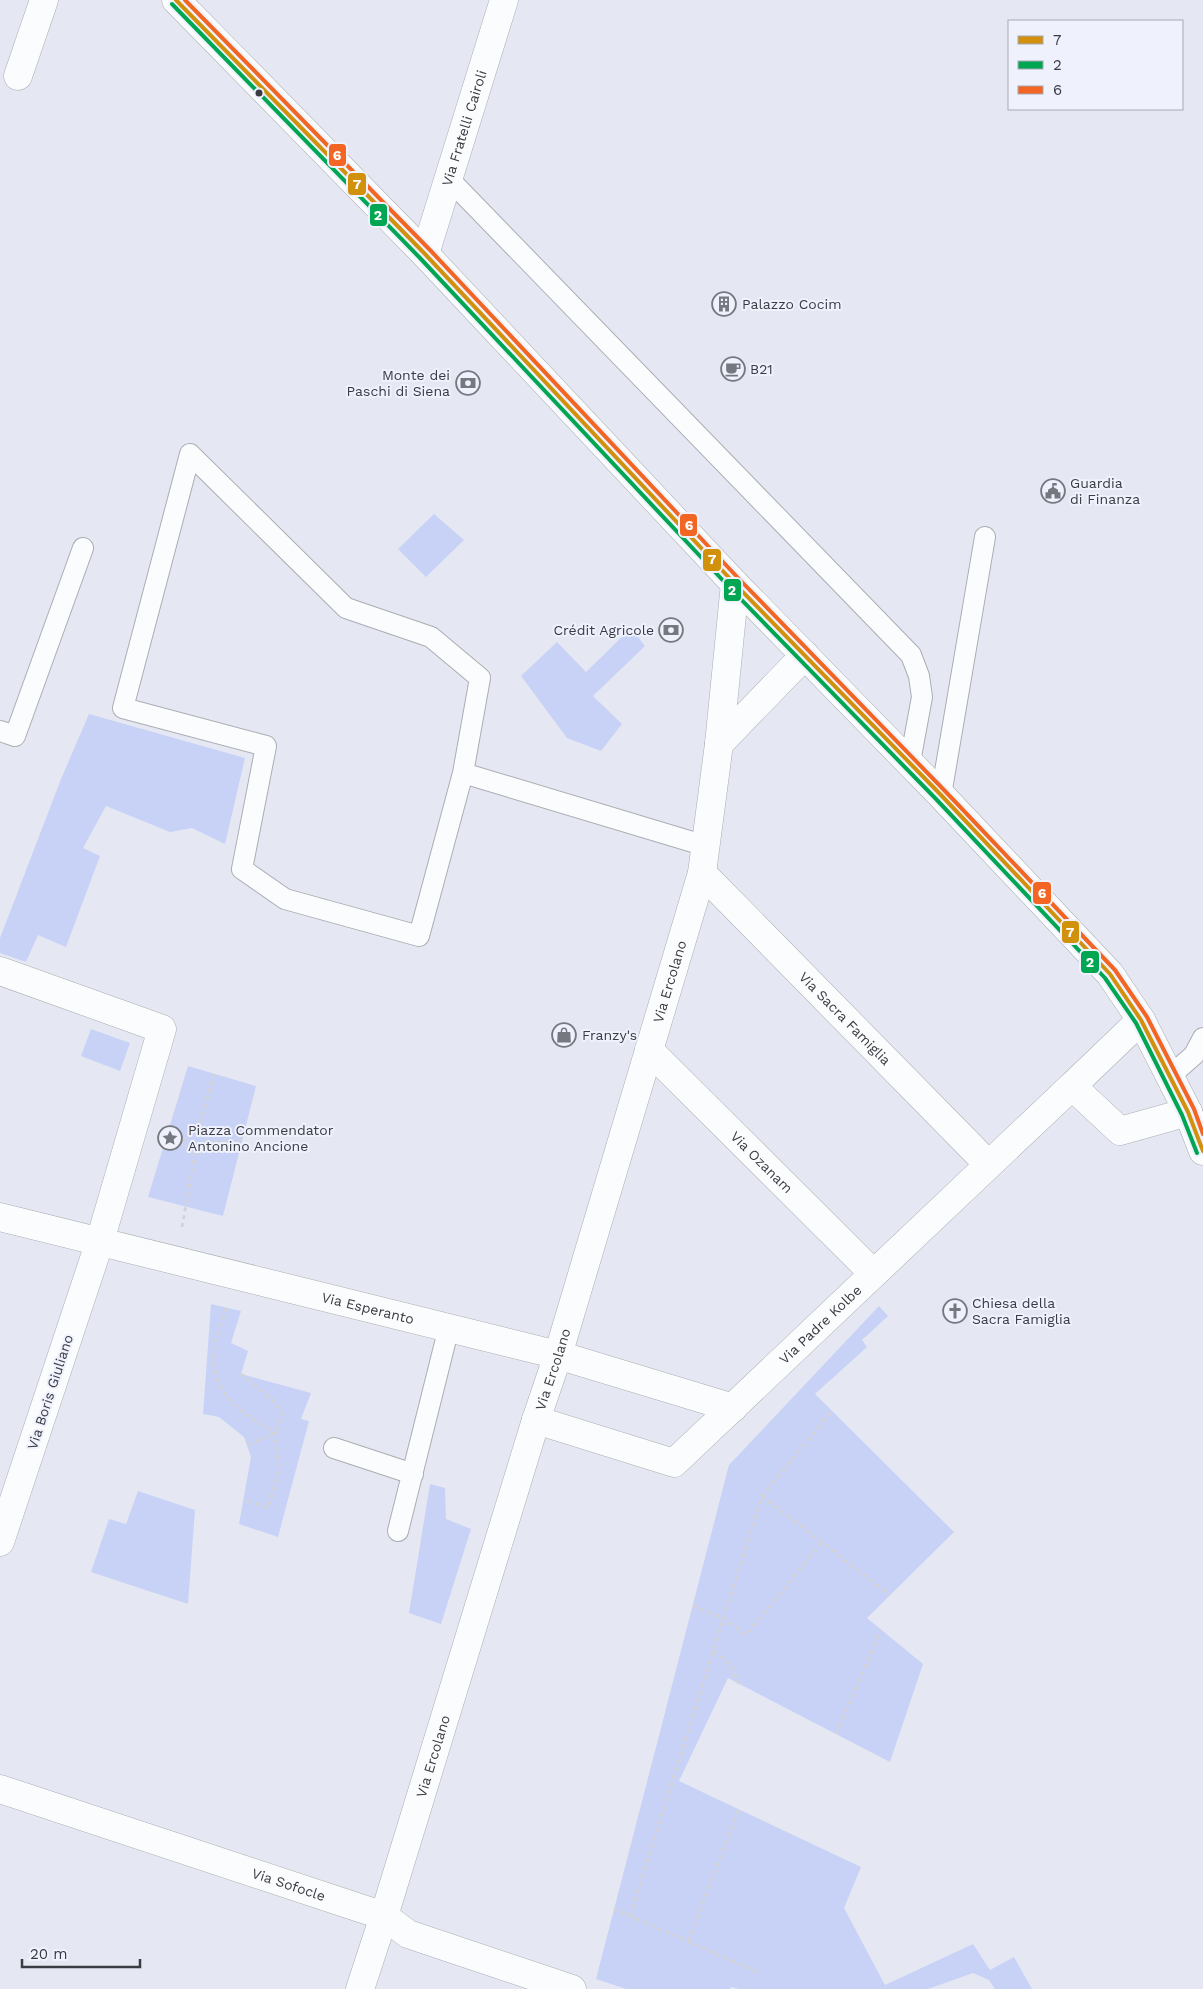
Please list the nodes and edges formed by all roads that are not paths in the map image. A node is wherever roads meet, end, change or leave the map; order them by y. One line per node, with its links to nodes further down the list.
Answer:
1 (44, 0): 4 (street)
2 (504, 0): 5 (street, Via Fratelli Cairoli)
3 (188, 5): 6 (street)
4 (18, 76)
5 (448, 178): 6 (street, Via Fratelli Cairoli); 13 (lane)
6 (425, 254): 9 (street)
7 (985, 537): 15 (lane)
8 (83, 548): 11 (lane)
9 (735, 584): 10 (street); 12 (street, Via Ercolano)
10 (805, 655): 12 (street); 13 (street)
11 (0, 731)
12 (719, 744): 16 (street, Via Ercolano)
13 (910, 762): 15 (street)
14 (463, 773): 14 (lane); 16 (lane)
15 (942, 795): 19 (street)
16 (706, 846): 17 (street, Via Ercolano)
17 (702, 872): 21 (street, Via Ercolano); 26 (street, Via Sacra Famiglia)
18 (0, 971): 28 (street, Via Boris Giuliano)
19 (1141, 1020): 22 (street); 23 (street, Via Padre Kolbe)
20 (1203, 1038): 22 (lane)
21 (649, 1050): 29 (street, Via Ozanam); 31 (street, Via Ercolano)
22 (1170, 1076): 24 (street)
23 (1072, 1086): 24 (street); 26 (street, Via Padre Kolbe)
24 (1188, 1112): 25 (street)
25 (1203, 1151)
26 (988, 1164): 29 (street, Via Padre Kolbe)
27 (0, 1217): 28 (street, Via Esperanto)
28 (100, 1241): 30 (street, Via Esperanto); 37 (street, Via Boris Giuliano)
29 (874, 1272): 32 (street, Via Padre Kolbe)
30 (449, 1327): 31 (street, Via Esperanto); 35 (lane)
31 (558, 1355): 32 (street, Via Esperanto); 33 (street, Via Ercolano)
32 (733, 1408): 33 (street, Via Padre Kolbe)
33 (536, 1420): 39 (street, Via Ercolano)
34 (334, 1448): 35 (lane)
35 (413, 1474): 36 (lane)
36 (398, 1531)
37 (0, 1542)
38 (0, 1789): 39 (street, Via Sofocle)
39 (384, 1916): 40 (street, Via Ercolano); 41 (street, Via Sofocle)
40 (360, 1989)
41 (572, 1989)

